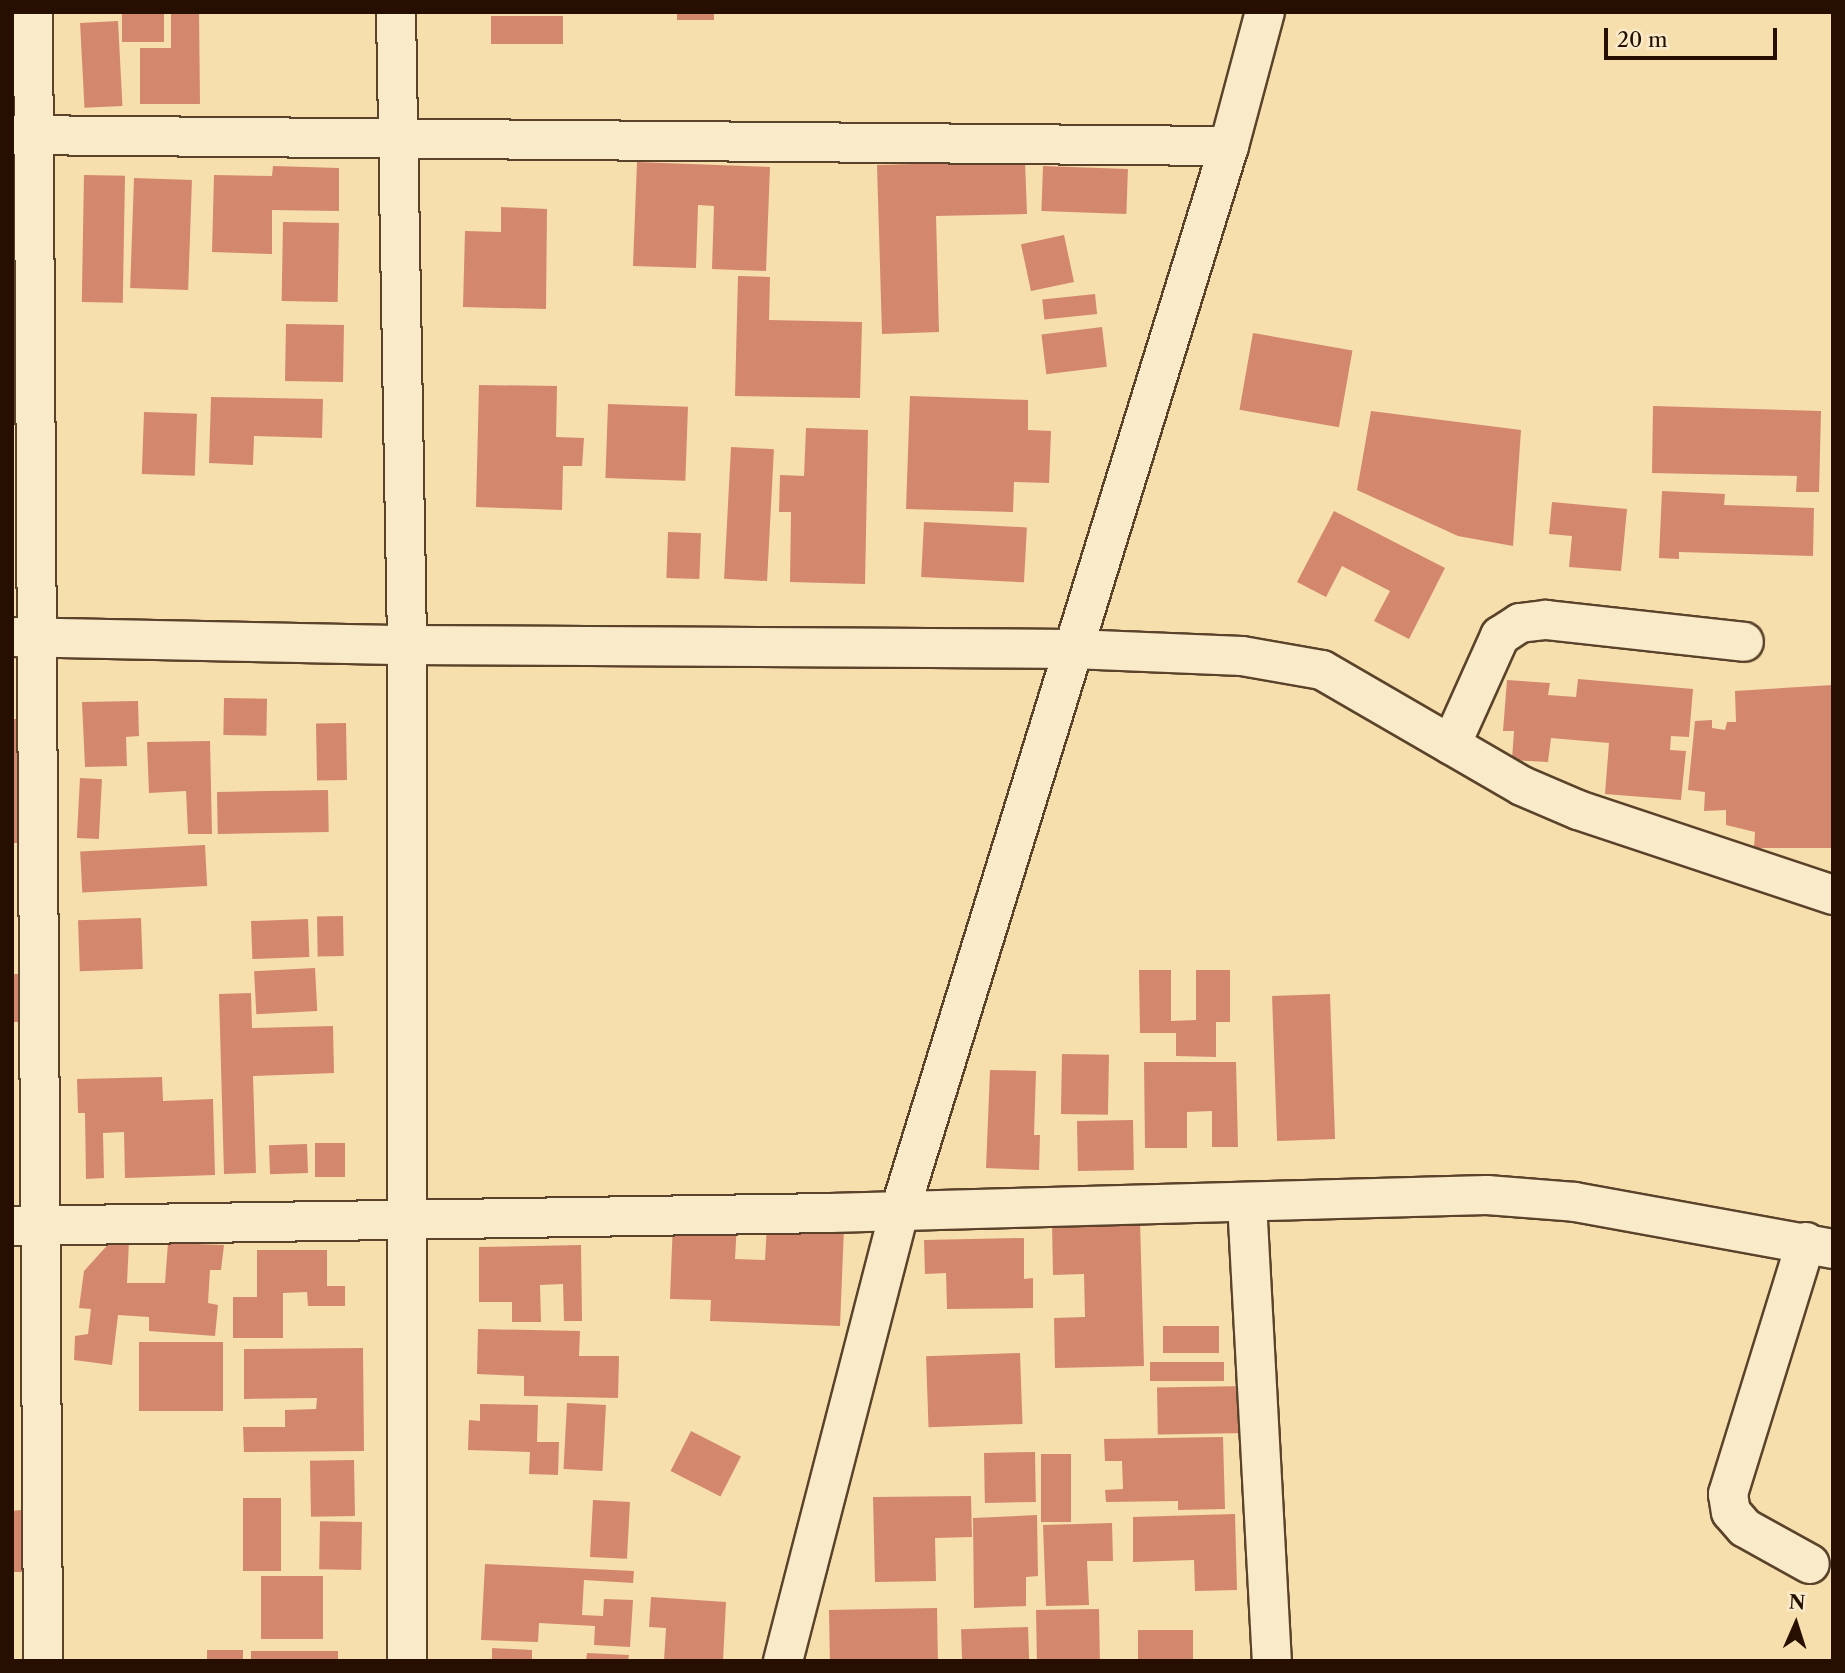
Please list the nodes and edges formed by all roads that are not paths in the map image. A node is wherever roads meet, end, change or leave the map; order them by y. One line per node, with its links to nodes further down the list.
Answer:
1 (33, 12): 4 (street)
2 (396, 12): 5 (street)
3 (1265, 12): 6 (street)
4 (23, 135): 5 (street); 7 (street)
5 (398, 139): 6 (street); 9 (street)
6 (1229, 146): 10 (street)
7 (25, 638): 9 (street); 16 (street)
8 (1744, 642): 11 (street)
9 (407, 645): 10 (street); 15 (street)
10 (1073, 649): 11 (street); 14 (street)
11 (1451, 745): 12 (street)
12 (1833, 895)
13 (1247, 1202): 14 (street); 17 (street); 22 (street)
14 (900, 1210): 15 (street); 21 (street)
15 (408, 1220): 16 (street); 20 (street)
16 (27, 1226): 19 (street)
17 (1820, 1246): 18 (street)
18 (1810, 1564)
19 (43, 1661)
20 (408, 1661)
21 (783, 1661)
22 (1272, 1661)

